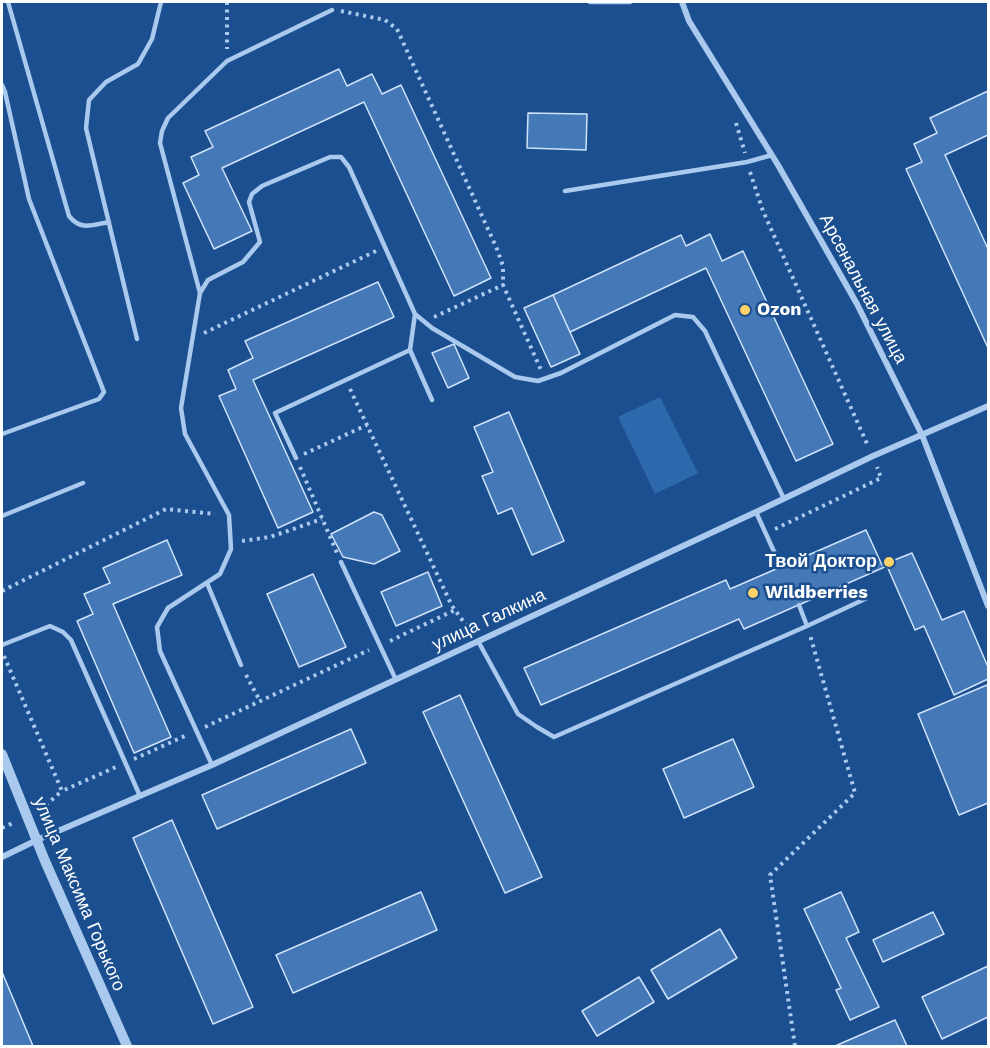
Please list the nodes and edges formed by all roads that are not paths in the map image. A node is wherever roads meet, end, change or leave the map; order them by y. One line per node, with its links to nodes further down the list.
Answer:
1 (8, 2): 10 (lane)
2 (161, 2): 10 (lane)
3 (590, 2): 4 (lane)
4 (630, 2)
5 (682, 2): 8 (street, Арсенальная улица)
6 (332, 9): 11 (lane)
7 (2, 85): 17 (lane)
8 (772, 155): 9 (lane); 18 (street, Арсенальная улица)
9 (565, 191)
10 (109, 222): 13 (lane)
11 (200, 293): 12 (lane); 26 (lane)
12 (415, 314): 14 (lane); 21 (lane)
13 (137, 339)
14 (410, 350): 15 (lane); 19 (lane)
15 (432, 400)
16 (988, 406): 18 (street, улица Галкина)
17 (2, 434)
18 (922, 435): 21 (street, улица Галкина); 29 (street, Арсенальная улица)
19 (296, 458)
20 (83, 483): 23 (lane)
21 (784, 499): 22 (street, улица Галкина)
22 (756, 512): 25 (lane); 31 (street, улица Галкина)
23 (2, 516)
24 (341, 562): 34 (lane)
25 (781, 567)
26 (207, 583): 33 (lane); 36 (lane)
27 (865, 599): 30 (lane)
28 (799, 605): 30 (lane)
29 (988, 606)
30 (807, 626): 31 (lane)
31 (478, 642): 34 (street, улица Галкина)
32 (2, 645): 37 (lane)
33 (241, 665)
34 (396, 680): 36 (street, улица Галкина)
35 (2, 754): 38 (street, улица Максима Горького)
36 (212, 765): 37 (street, улица Галкина)
37 (140, 796): 38 (street, улица Галкина)
38 (37, 840): 39 (street, улица Галкина); 40 (street, улица Максима Горького)
39 (2, 857)
40 (127, 1047)

